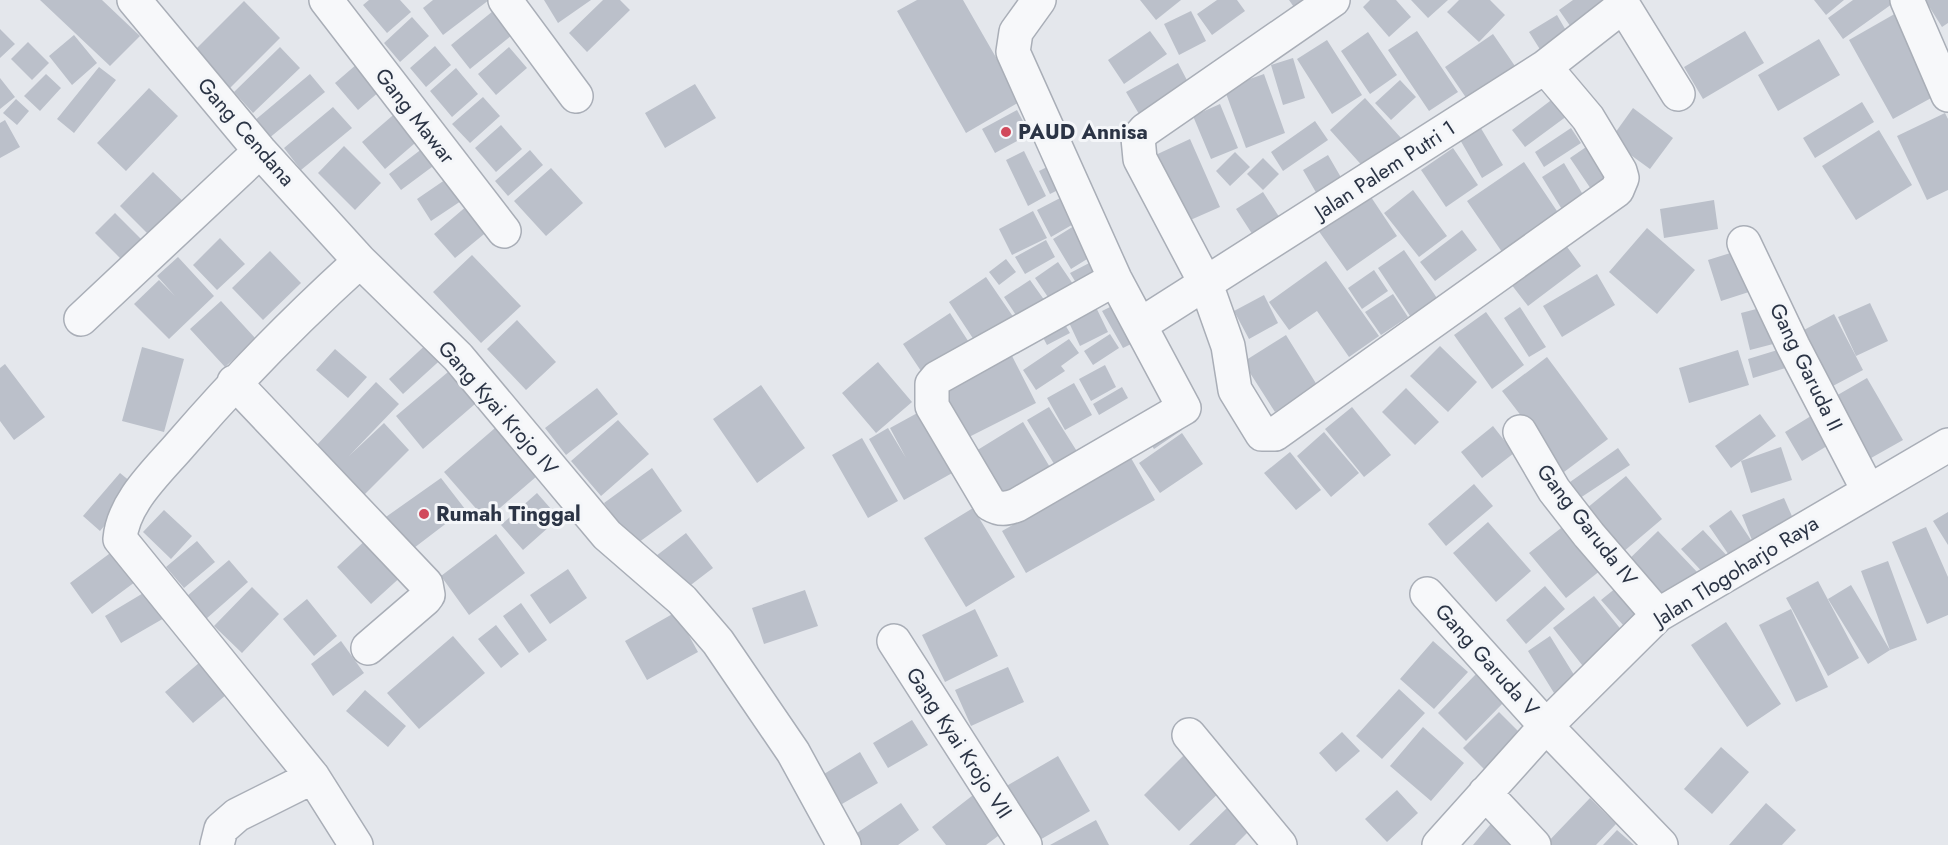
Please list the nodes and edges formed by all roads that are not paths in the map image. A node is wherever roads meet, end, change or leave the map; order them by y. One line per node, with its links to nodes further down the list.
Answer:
1 (134, 0): 12 (street, Gang Cendana)
2 (326, 0): 13 (street, Gang Mawar)
3 (505, 0): 11 (street)
4 (1039, 0): 16 (street)
5 (1333, 0): 17 (street)
6 (1907, 0): 10 (street)
7 (1622, 3): 8 (street, Jalan Palem Putri 1); 9 (street)
8 (1545, 68): 17 (street, Jalan Palem Putri 1); 17 (street)
9 (1678, 94)
10 (1948, 95)
11 (576, 96)
12 (260, 151): 15 (street, Gang Cendana); 18 (street)
13 (504, 231)
14 (1744, 243): 23 (street, Gang Garuda II)
15 (360, 261): 20 (street); 34 (street, Gang Kyai Krojo IV)
16 (1116, 279): 19 (street); 19 (street)
17 (1206, 284): 19 (street, Jalan Palem Putri 1)
18 (81, 319)
19 (1140, 325)
20 (234, 382): 27 (street); 30 (street)
21 (1520, 432): 25 (street, Gang Garuda IV)
22 (1948, 445): 23 (street, Jalan Tlogoharjo Raya)
23 (1868, 490): 25 (street, Jalan Tlogoharjo Raya)
24 (1428, 594): 28 (street, Gang Garuda V)
25 (1658, 615): 28 (street, Jalan Tlogoharjo Raya)
26 (894, 641): 35 (street, Gang Kyai Krojo VII)
27 (368, 648)
28 (1546, 726): 31 (street, Jalan Tlogoharjo Raya); 39 (street, Gang Garuda V)
29 (1189, 735): 36 (street)
30 (313, 777): 32 (street); 33 (street)
31 (1485, 793): 37 (street, Jalan Tlogoharjo Raya); 38 (street)
32 (217, 845)
33 (356, 845)
34 (844, 845)
35 (1025, 845)
36 (1280, 845)
37 (1440, 845)
38 (1534, 845)
39 (1661, 845)

